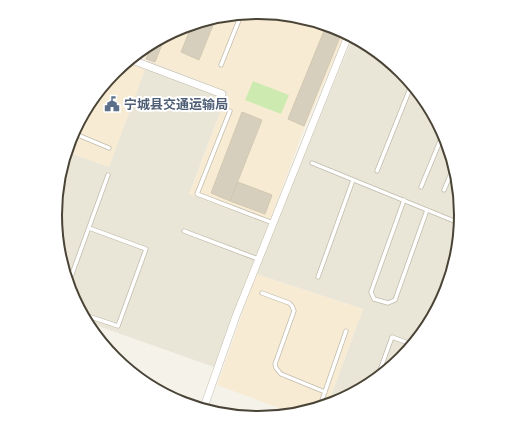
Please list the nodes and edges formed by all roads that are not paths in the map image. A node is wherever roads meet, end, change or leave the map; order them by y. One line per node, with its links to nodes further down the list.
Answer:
1 (239, 20): 4 (lane)
2 (346, 40): 21 (street)
3 (136, 62): 6 (street)
4 (221, 65)
5 (409, 91): 12 (lane)
6 (222, 94)
7 (230, 111): 21 (lane)
8 (78, 135): 10 (lane)
9 (440, 142): 16 (lane)
10 (109, 148)
11 (312, 163): 15 (lane)
12 (377, 171)
13 (108, 175): 22 (lane)
14 (450, 176): 17 (lane)
15 (353, 180): 18 (lane); 26 (lane)
16 (421, 187)
17 (444, 190)
18 (404, 200): 19 (lane); 19 (lane)
19 (427, 210): 20 (lane)
20 (454, 221)
21 (273, 223): 24 (street)
22 (89, 228): 25 (lane); 28 (lane)
23 (184, 231): 24 (lane)
24 (258, 259): 34 (street)
25 (71, 276)
26 (318, 277)
27 (262, 293): 32 (lane)
28 (90, 317)
29 (346, 331): 32 (lane)
30 (406, 342): 31 (lane)
31 (381, 367)
32 (325, 392): 33 (lane)
33 (322, 401)
34 (205, 404)

